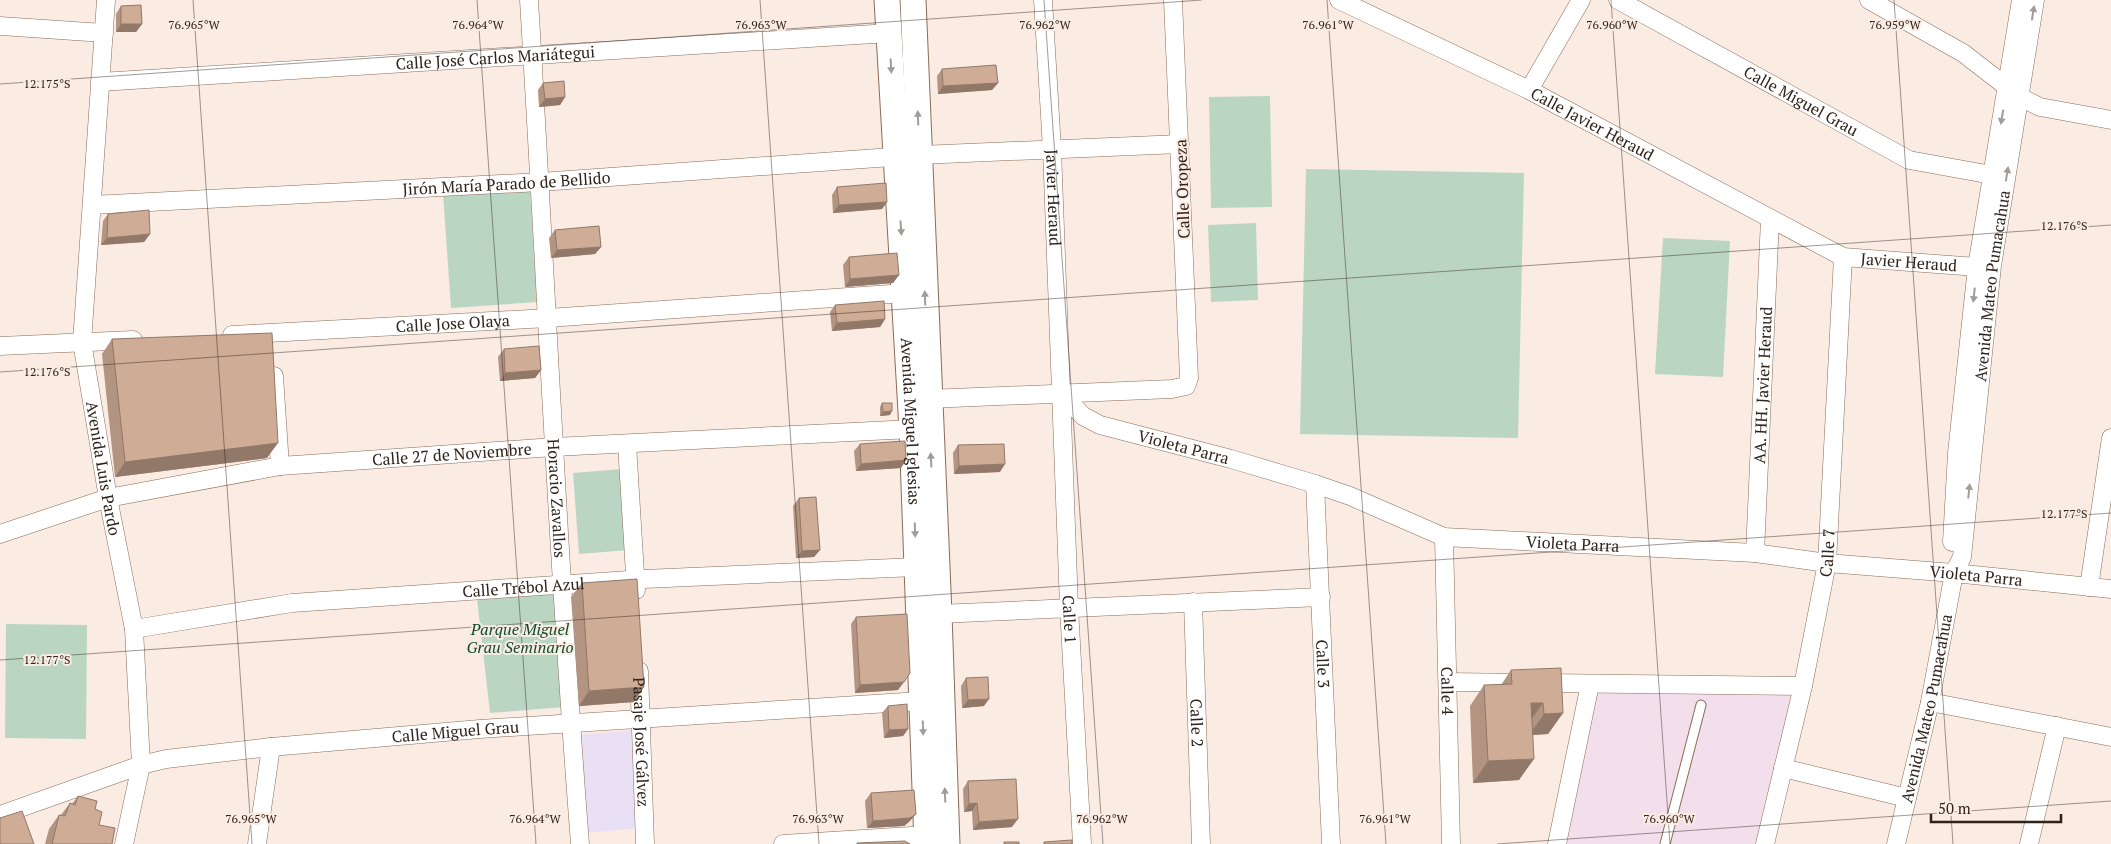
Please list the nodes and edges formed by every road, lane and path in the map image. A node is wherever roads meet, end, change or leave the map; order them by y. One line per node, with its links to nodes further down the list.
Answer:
1 (106, 0): 14 (street, Avenida Luis Pardo)
2 (528, 0): 16 (street, Horacio Zavallos)
3 (887, 0): 15 (main road, Avenida Miguel Iglesias)
4 (913, 0): 23 (main road, Avenida Miguel Iglesias, one-way to 4)
5 (1043, 0): 22 (street, Javier Heraud)
6 (1172, 0): 21 (street, Calle Oropeza)
7 (1339, 0): 18 (street, Calle Javier Heraud)
8 (1581, 0): 18 (street)
9 (1618, 0): 24 (street, Calle Miguel Grau)
10 (1869, 0): 19 (street)
11 (2021, 0): 19 (street, Avenida Mateo Pumacahua)
12 (2035, 0): 19 (street, Avenida Mateo Pumacahua, one-way to 12)
13 (0, 26): 14 (street)
14 (104, 33): 17 (street, Avenida Luis Pardo)
15 (890, 33): 16 (street, Calle José Carlos Mariátegui); 23 (main road, Avenida Miguel Iglesias, one-way to 23)
16 (532, 54): 17 (street, Calle José Carlos Mariátegui); 25 (street, Horacio Zavallos)
17 (100, 82): 26 (street, Avenida Luis Pardo)
18 (1529, 90): 27 (street, Calle Javier Heraud)
19 (2014, 91): 20 (street); 24 (street, Avenida Mateo Pumacahua, one-way to 24); 51 (street, Avenida Mateo Pumacahua, one-way to 19)
20 (2111, 120)
21 (1180, 144): 22 (street, Jirón María Parado de Bellido); 37 (street, Calle Oropeza)
22 (1052, 149): 23 (street, Jirón María Parado de Bellido); 37 (street, Javier Heraud)
23 (908, 156): 25 (street, Jirón María Parado de Bellido); 30 (main road, Avenida Miguel Iglesias, one-way to 30); 38 (main road, Avenida Miguel Iglesias, one-way to 23)
24 (1992, 175): 29 (street, Avenida Mateo Pumacahua)
25 (540, 182): 26 (street, Jirón María Parado de Bellido); 31 (street, Horacio Zavallos)
26 (92, 205): 35 (street, Avenida Luis Pardo)
27 (1770, 219): 28 (street, Calle Javier Heraud); 48 (street, AA. HH. Javier Heraud)
28 (1843, 257): 29 (street, Javier Heraud); 49 (street, Calle 7)
29 (1977, 267): 51 (street, Avenida Mateo Pumacahua, one-way to 51)
30 (905, 293): 31 (street, Calle Jose Olaya); 39 (main road, Avenida Miguel Iglesias)
31 (548, 318): 32 (street, Calle Jose Olaya); 42 (street, Horacio Zavallos)
32 (271, 333): 33 (street, Calle Jose Olaya); 43 (street)
33 (211, 336)
34 (152, 339): 35 (street)
35 (82, 342): 36 (street); 45 (street, Avenida Luis Pardo)
36 (0, 346)
37 (1062, 394): 38 (street); 44 (street, Violeta Parra); 59 (street, Calle 1)
38 (928, 399): 60 (main road, Avenida Miguel Iglesias, one-way to 38)
39 (912, 429): 41 (street, Calle 27 de Noviembre); 50 (main road, Avenida Miguel Iglesias, one-way to 50)
40 (2111, 438): 54 (street)
41 (627, 444): 42 (street, Calle 27 de Noviembre); 52 (street)
42 (554, 447): 43 (street, Calle 27 de Noviembre); 53 (street, Horacio Zavallos)
43 (280, 466): 45 (street, Calle 27 de Noviembre)
44 (1316, 484): 47 (street, Violeta Parra); 56 (street, Calle 3)
45 (108, 498): 46 (street, Calle 27 de Noviembre); 61 (street, Avenida Luis Pardo)
46 (0, 534)
47 (1444, 537): 48 (street, Violeta Parra); 63 (street, Calle 4)
48 (1755, 553): 49 (street, Violeta Parra)
49 (1827, 563): 51 (street, Violeta Parra); 65 (street, Calle 7)
50 (916, 567): 52 (street, Calle Trébol Azul); 66 (main road, Avenida Miguel Iglesias)
51 (1954, 573): 54 (street, Violeta Parra); 67 (street, Avenida Mateo Pumacahua)
52 (636, 580): 53 (street, Calle Trébol Azul); 58 (street)
53 (560, 585): 61 (street, Calle Trébol Azul); 70 (street, Horacio Zavallos)
54 (2089, 587): 55 (street, Violeta Parra)
55 (2111, 589)
56 (1321, 597): 57 (street); 87 (street, Calle 3)
57 (1193, 602): 59 (street); 86 (street, Calle 2)
58 (636, 606)
59 (1069, 607): 60 (street); 85 (street, Calle 1)
60 (939, 614): 78 (main road, Avenida Miguel Iglesias, one-way to 60)
61 (134, 629): 74 (street, Avenida Luis Pardo)
62 (638, 654): 69 (street, Pasaje José Gálvez)
63 (1448, 682): 64 (street); 88 (street, Calle 4)
64 (1590, 684): 65 (street); 89 (street)
65 (1802, 686): 75 (street, Calle 7)
66 (922, 701): 69 (street, Calle Miguel Grau); 78 (main road, Avenida Miguel Iglesias, one-way to 78)
67 (1930, 702): 71 (street); 76 (street, Avenida Mateo Pumacahua)
68 (1701, 705): 90 (lane)
69 (641, 718): 70 (street, Calle Miguel Grau); 82 (street, Pasaje José Gálvez)
70 (570, 723): 73 (street, Calle Miguel Grau); 81 (street, Horacio Zavallos)
71 (2057, 726): 72 (street); 93 (street)
72 (2111, 737)
73 (271, 747): 74 (street, Calle Miguel Grau); 80 (street)
74 (142, 765): 77 (street, Calle Miguel Grau); 79 (street, Avenida Luis Pardo)
75 (1783, 768): 76 (street); 91 (street, Calle 7)
76 (1907, 798): 92 (street, Avenida Mateo Pumacahua)
77 (0, 815)
78 (933, 841): 84 (street)
79 (124, 844)
80 (257, 844)
81 (580, 844)
82 (646, 844)
83 (783, 844): 84 (street)
84 (793, 844)
85 (1082, 844)
86 (1201, 844)
87 (1331, 844)
88 (1451, 844)
89 (1557, 844)
90 (1665, 844)
91 (1766, 844)
92 (1896, 844)
93 (2029, 844)

